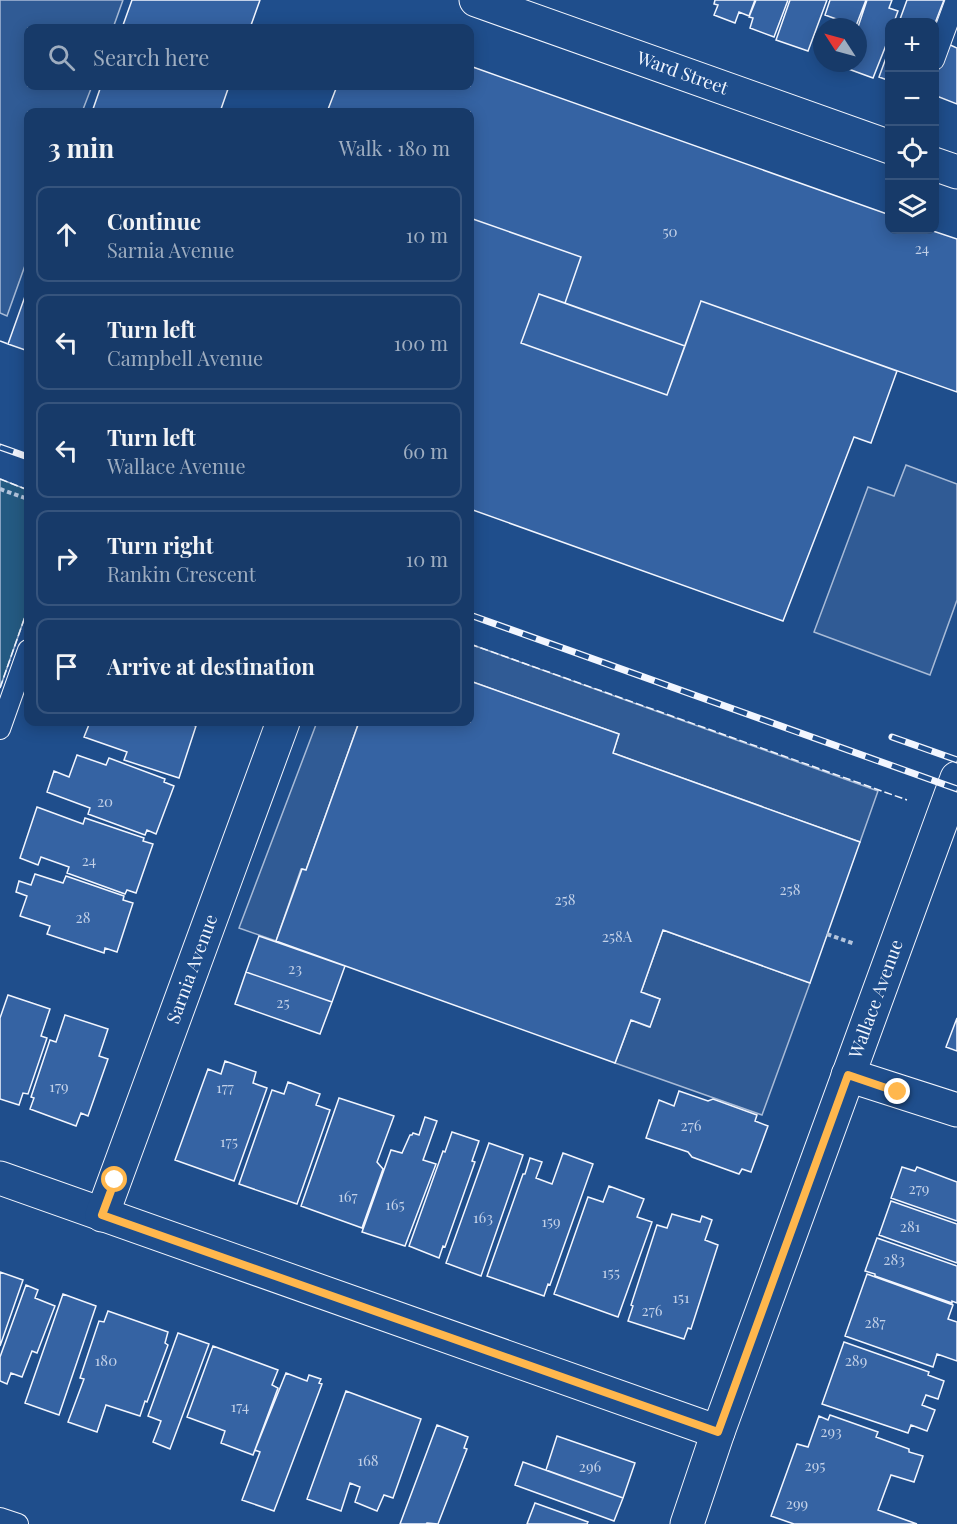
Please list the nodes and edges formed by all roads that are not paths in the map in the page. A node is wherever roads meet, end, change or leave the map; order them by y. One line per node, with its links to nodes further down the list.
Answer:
1 (476, 0): 4 (street, Ward Street)
2 (956, 0): 3 (lane)
3 (939, 46)
4 (885, 145)
5 (939, 166): 6 (street)
6 (957, 172)
7 (24, 661): 9 (lane)
8 (282, 726): 14 (street, Sarnia Avenue)
9 (0, 729)
10 (957, 778): 11 (street, Wallace Avenue)
11 (848, 1075): 12 (street); 15 (street, Wallace Avenue)
12 (957, 1110)
13 (0, 1178): 14 (street)
14 (102, 1215): 15 (street)
15 (718, 1432): 18 (street, Wallace Avenue)
16 (0, 1518): 17 (lane)
17 (18, 1524)
18 (687, 1524)

